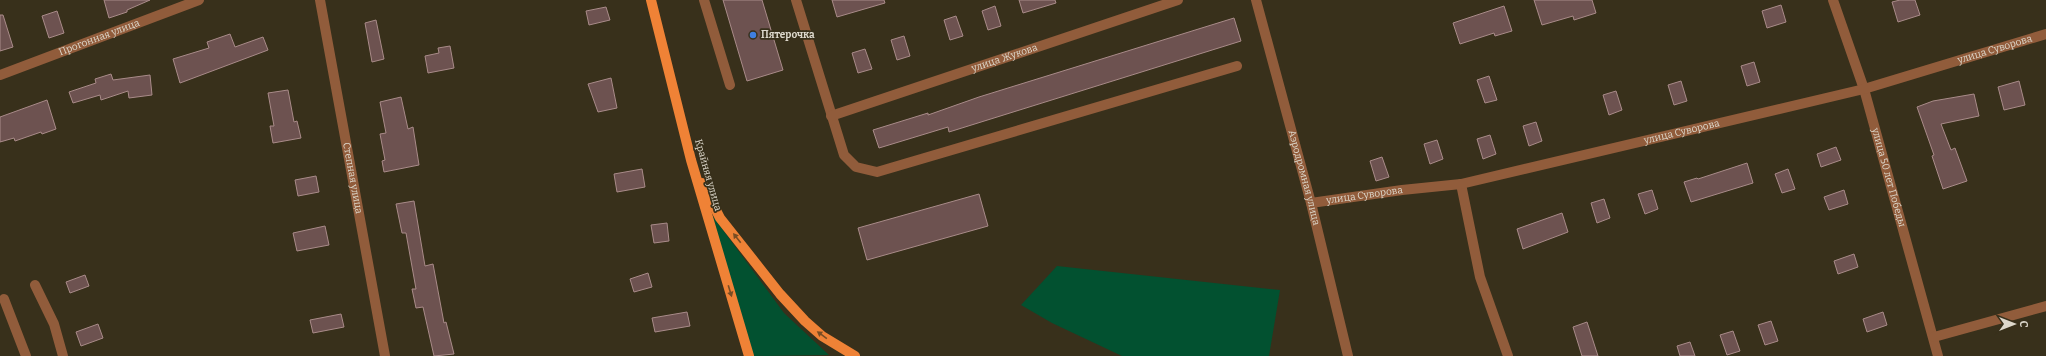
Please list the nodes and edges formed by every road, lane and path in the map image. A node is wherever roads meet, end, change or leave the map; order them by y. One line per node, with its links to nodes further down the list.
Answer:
1 (199, 0): 11 (street, Прогонная улица)
2 (320, 0): 24 (street, Степная улица)
3 (651, 0): 15 (main road, Крайняя улица)
4 (704, 0): 12 (street)
5 (796, 0): 14 (street)
6 (1178, 0): 14 (street, улица Жукова)
7 (1256, 0): 17 (street, Аэродромная улица)
8 (1833, 0): 13 (street, улица 50 лет Победы)
9 (2046, 34): 13 (street, улица Суворова)
10 (1237, 66): 14 (street)
11 (0, 75)
12 (730, 85)
13 (1864, 89): 16 (street, улица Суворова); 21 (street, улица 50 лет Победы)
14 (831, 116)
15 (691, 160): 25 (main road, Крайняя улица, one-way to 25); 26 (main road, one-way to 15)
16 (1461, 184): 17 (street, улица Суворова); 28 (street)
17 (1311, 203): 27 (street, Аэродромная улица)
18 (35, 285): 23 (street)
19 (4, 299): 22 (street)
20 (2046, 306): 21 (street)
21 (1934, 337): 29 (street, улица 50 лет Победы)
22 (26, 356)
23 (63, 356)
24 (385, 356)
25 (747, 356)
26 (855, 356)
27 (1348, 356)
28 (1508, 356)
29 (1938, 356)

